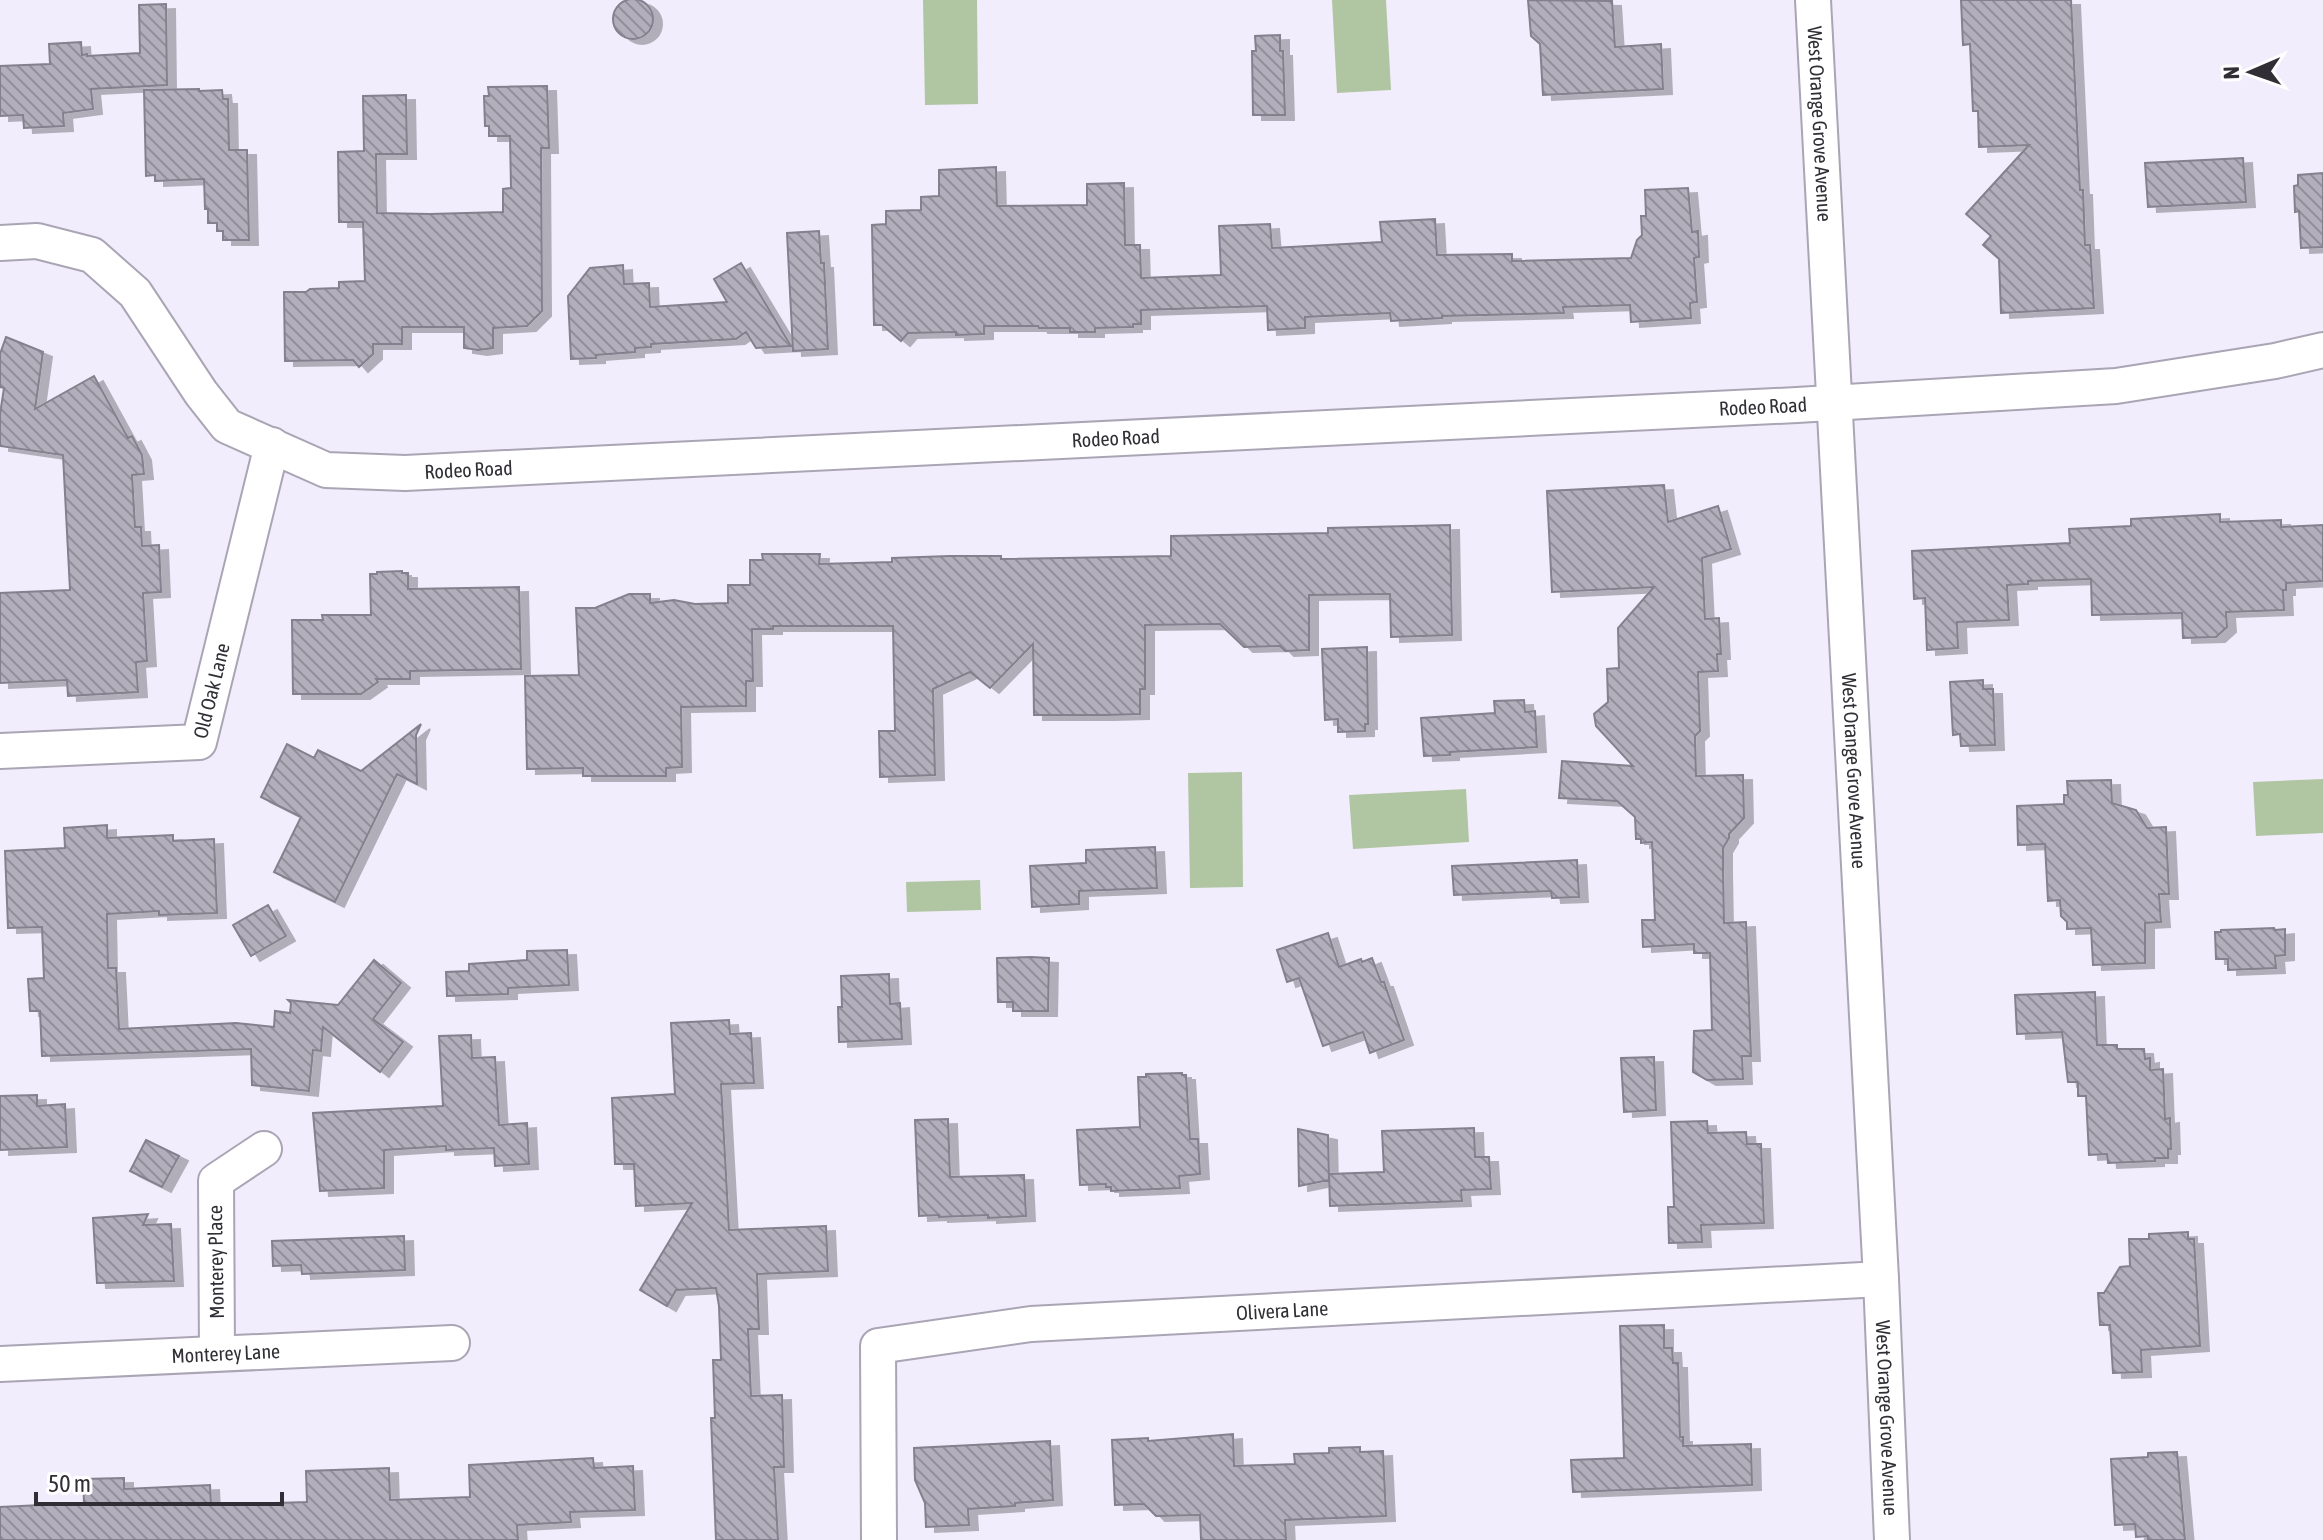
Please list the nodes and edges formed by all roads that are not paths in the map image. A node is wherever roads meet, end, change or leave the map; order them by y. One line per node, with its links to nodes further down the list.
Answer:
1 (1813, 0): 4 (street, West Orange Grove Avenue)
2 (0, 243): 5 (street, Rodeo Road)
3 (2323, 350): 4 (street, Rodeo Road)
4 (1834, 402): 5 (street, Rodeo Road); 8 (street, West Orange Grove Avenue)
5 (272, 445): 6 (street, Old Oak Lane)
6 (0, 751)
7 (264, 1149): 10 (street, Monterey Place)
8 (1881, 1279): 12 (street, Olivera Lane); 13 (street, West Orange Grove Avenue)
9 (452, 1343): 10 (street, Monterey Lane)
10 (217, 1352): 11 (street, Monterey Lane)
11 (0, 1364)
12 (879, 1540)
13 (1892, 1540)

